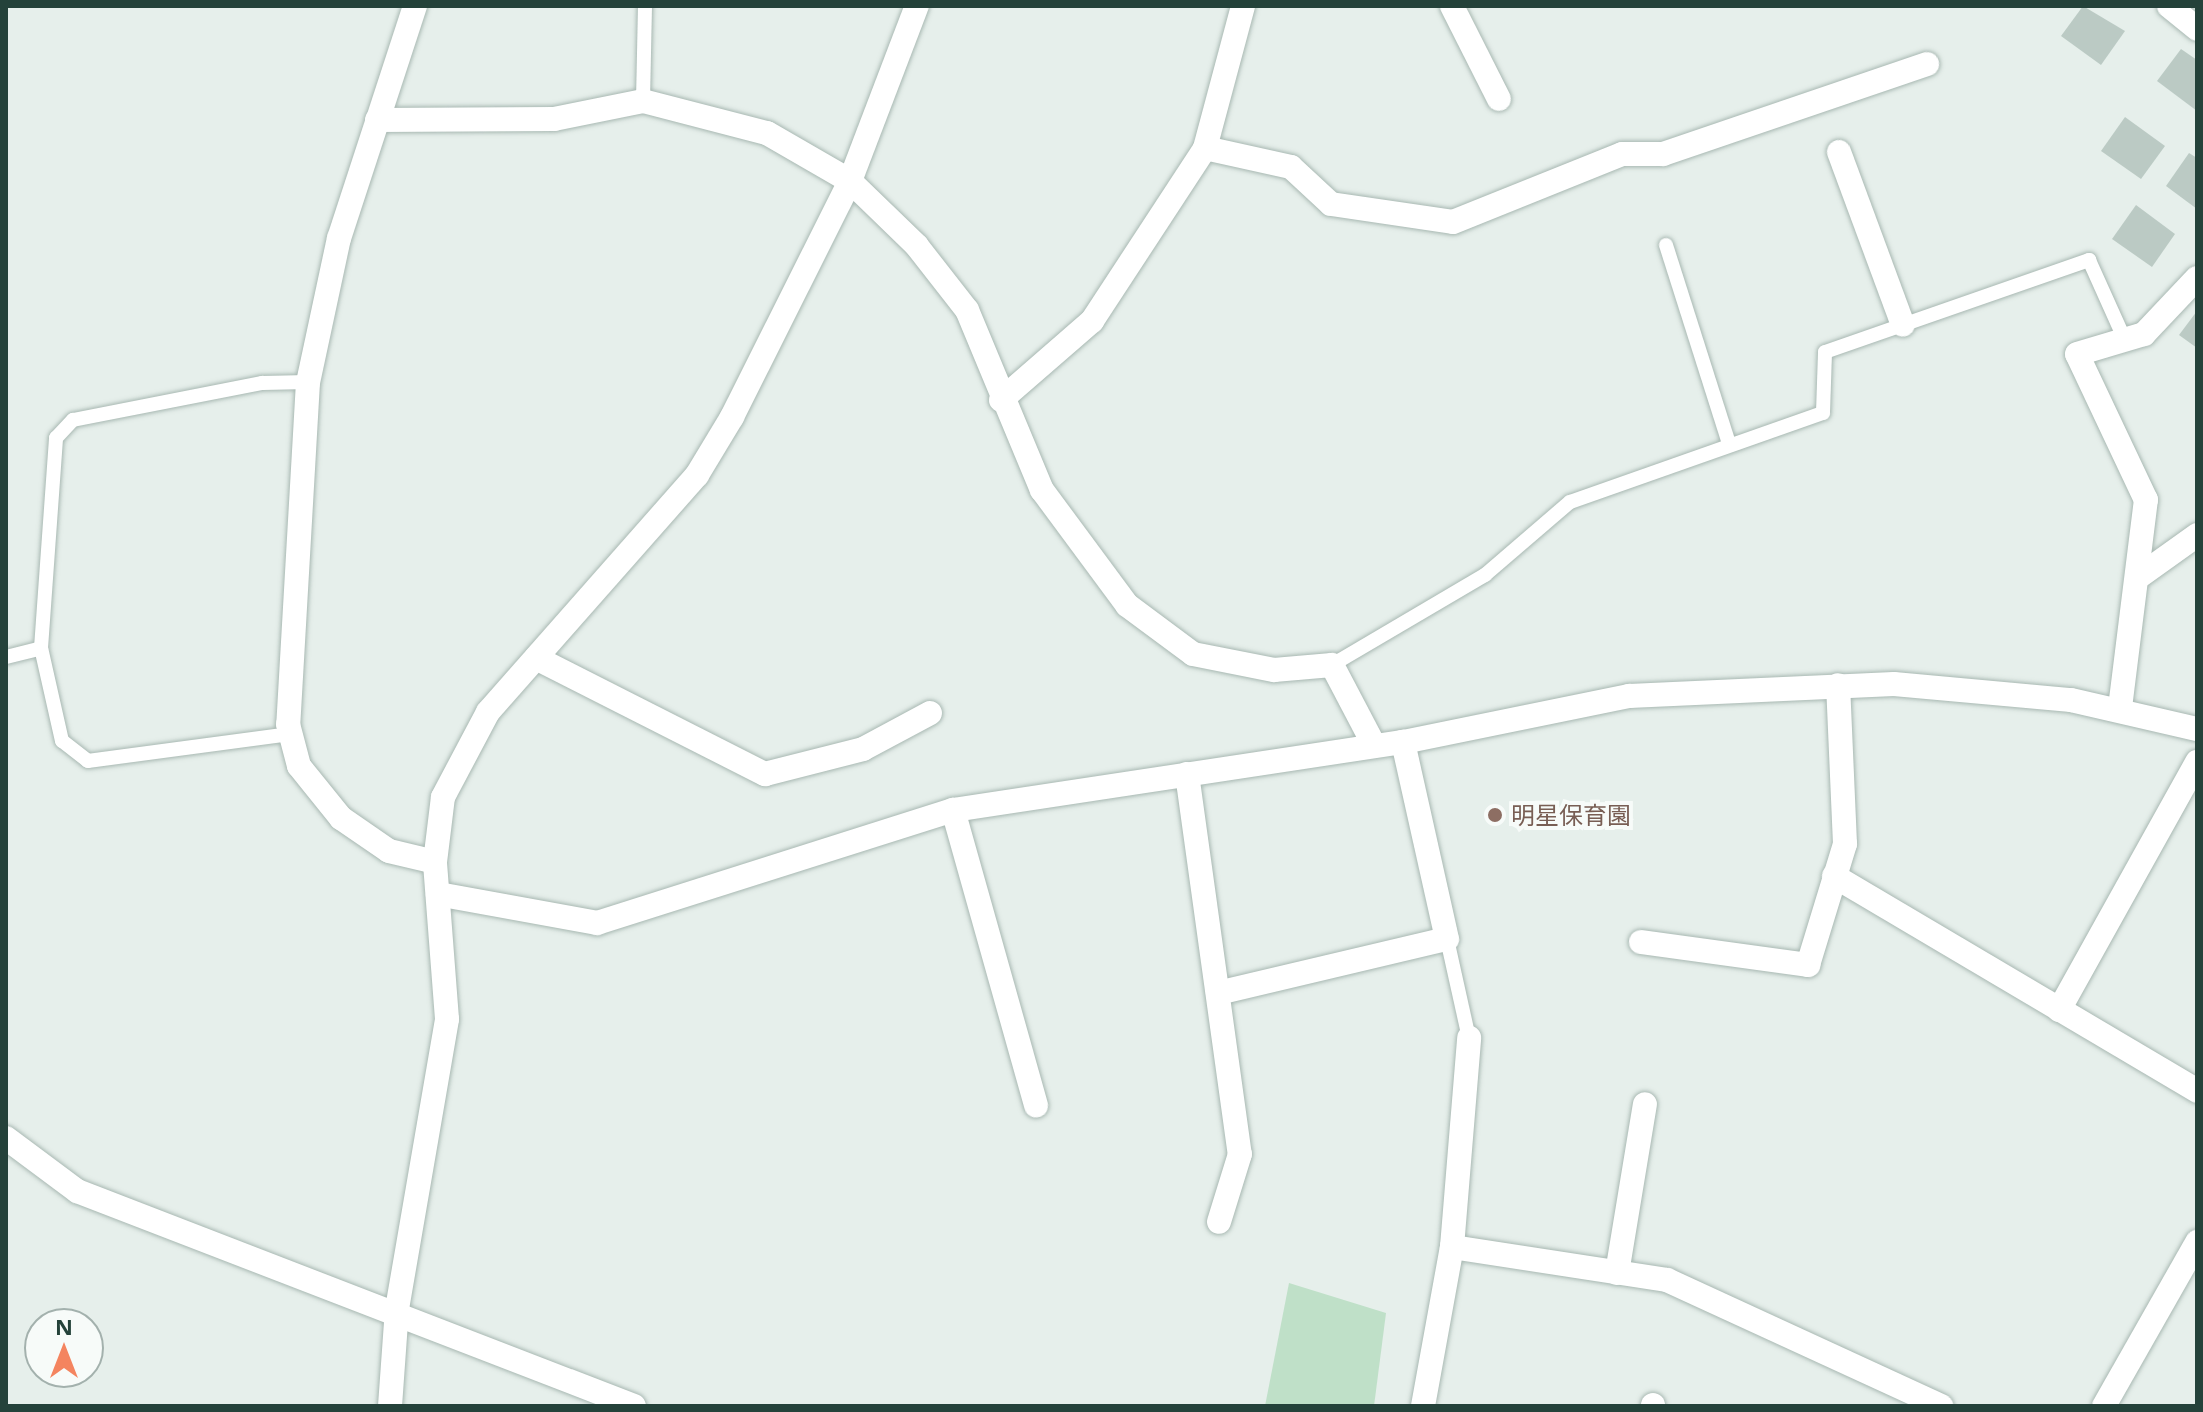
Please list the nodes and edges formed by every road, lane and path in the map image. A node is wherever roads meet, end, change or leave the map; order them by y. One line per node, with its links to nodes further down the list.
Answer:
1 (415, 6): 11 (street)
2 (645, 6): 10 (lane)
3 (917, 6): 14 (street)
4 (1243, 6): 12 (street)
5 (1452, 6): 9 (street)
6 (2169, 6): 7 (street)
7 (2197, 29)
8 (1927, 64): 12 (street)
9 (1499, 99)
10 (643, 101): 11 (street); 14 (street)
11 (377, 120): 19 (street)
12 (1205, 148): 20 (street)
13 (1839, 152): 17 (street)
14 (850, 181): 20 (street); 26 (street)
15 (1666, 245): 21 (lane)
16 (2197, 278): 18 (street)
17 (1903, 325): 18 (lane); 21 (lane)
18 (2125, 340): 23 (street)
19 (308, 382): 24 (lane); 32 (street)
20 (1001, 400): 27 (street)
21 (1729, 444): 27 (lane)
22 (2197, 535): 23 (street)
23 (2137, 578): 29 (street)
24 (41, 648): 25 (lane); 32 (lane)
25 (6, 657)
26 (536, 658): 30 (street); 38 (street)
27 (1332, 665): 34 (street)
28 (1838, 685): 29 (street); 33 (street); 39 (street)
29 (2120, 708): 31 (street)
30 (930, 713)
31 (2197, 729)
32 (290, 734): 38 (street)
33 (1403, 742): 34 (street); 41 (street)
34 (1374, 745): 36 (street)
35 (2197, 762): 44 (street)
36 (1187, 774): 37 (street); 43 (street)
37 (953, 810): 40 (street); 48 (street)
38 (435, 862): 40 (street)
39 (1834, 876): 42 (street); 44 (street)
40 (438, 894): 54 (street)
41 (1447, 939): 43 (street); 45 (lane)
42 (1641, 942)
43 (1218, 993): 50 (street)
44 (2059, 1010): 46 (street)
45 (1469, 1038): 52 (street)
46 (2197, 1091)
47 (1645, 1104): 53 (street)
48 (1036, 1106)
49 (6, 1138): 54 (street)
50 (1219, 1222)
51 (2197, 1242): 59 (street)
52 (1452, 1247): 53 (street); 57 (street)
53 (1617, 1273): 58 (street)
54 (397, 1309): 55 (street); 56 (street)
55 (390, 1406)
56 (634, 1406)
57 (1423, 1406)
58 (1941, 1406)
59 (2104, 1406)

